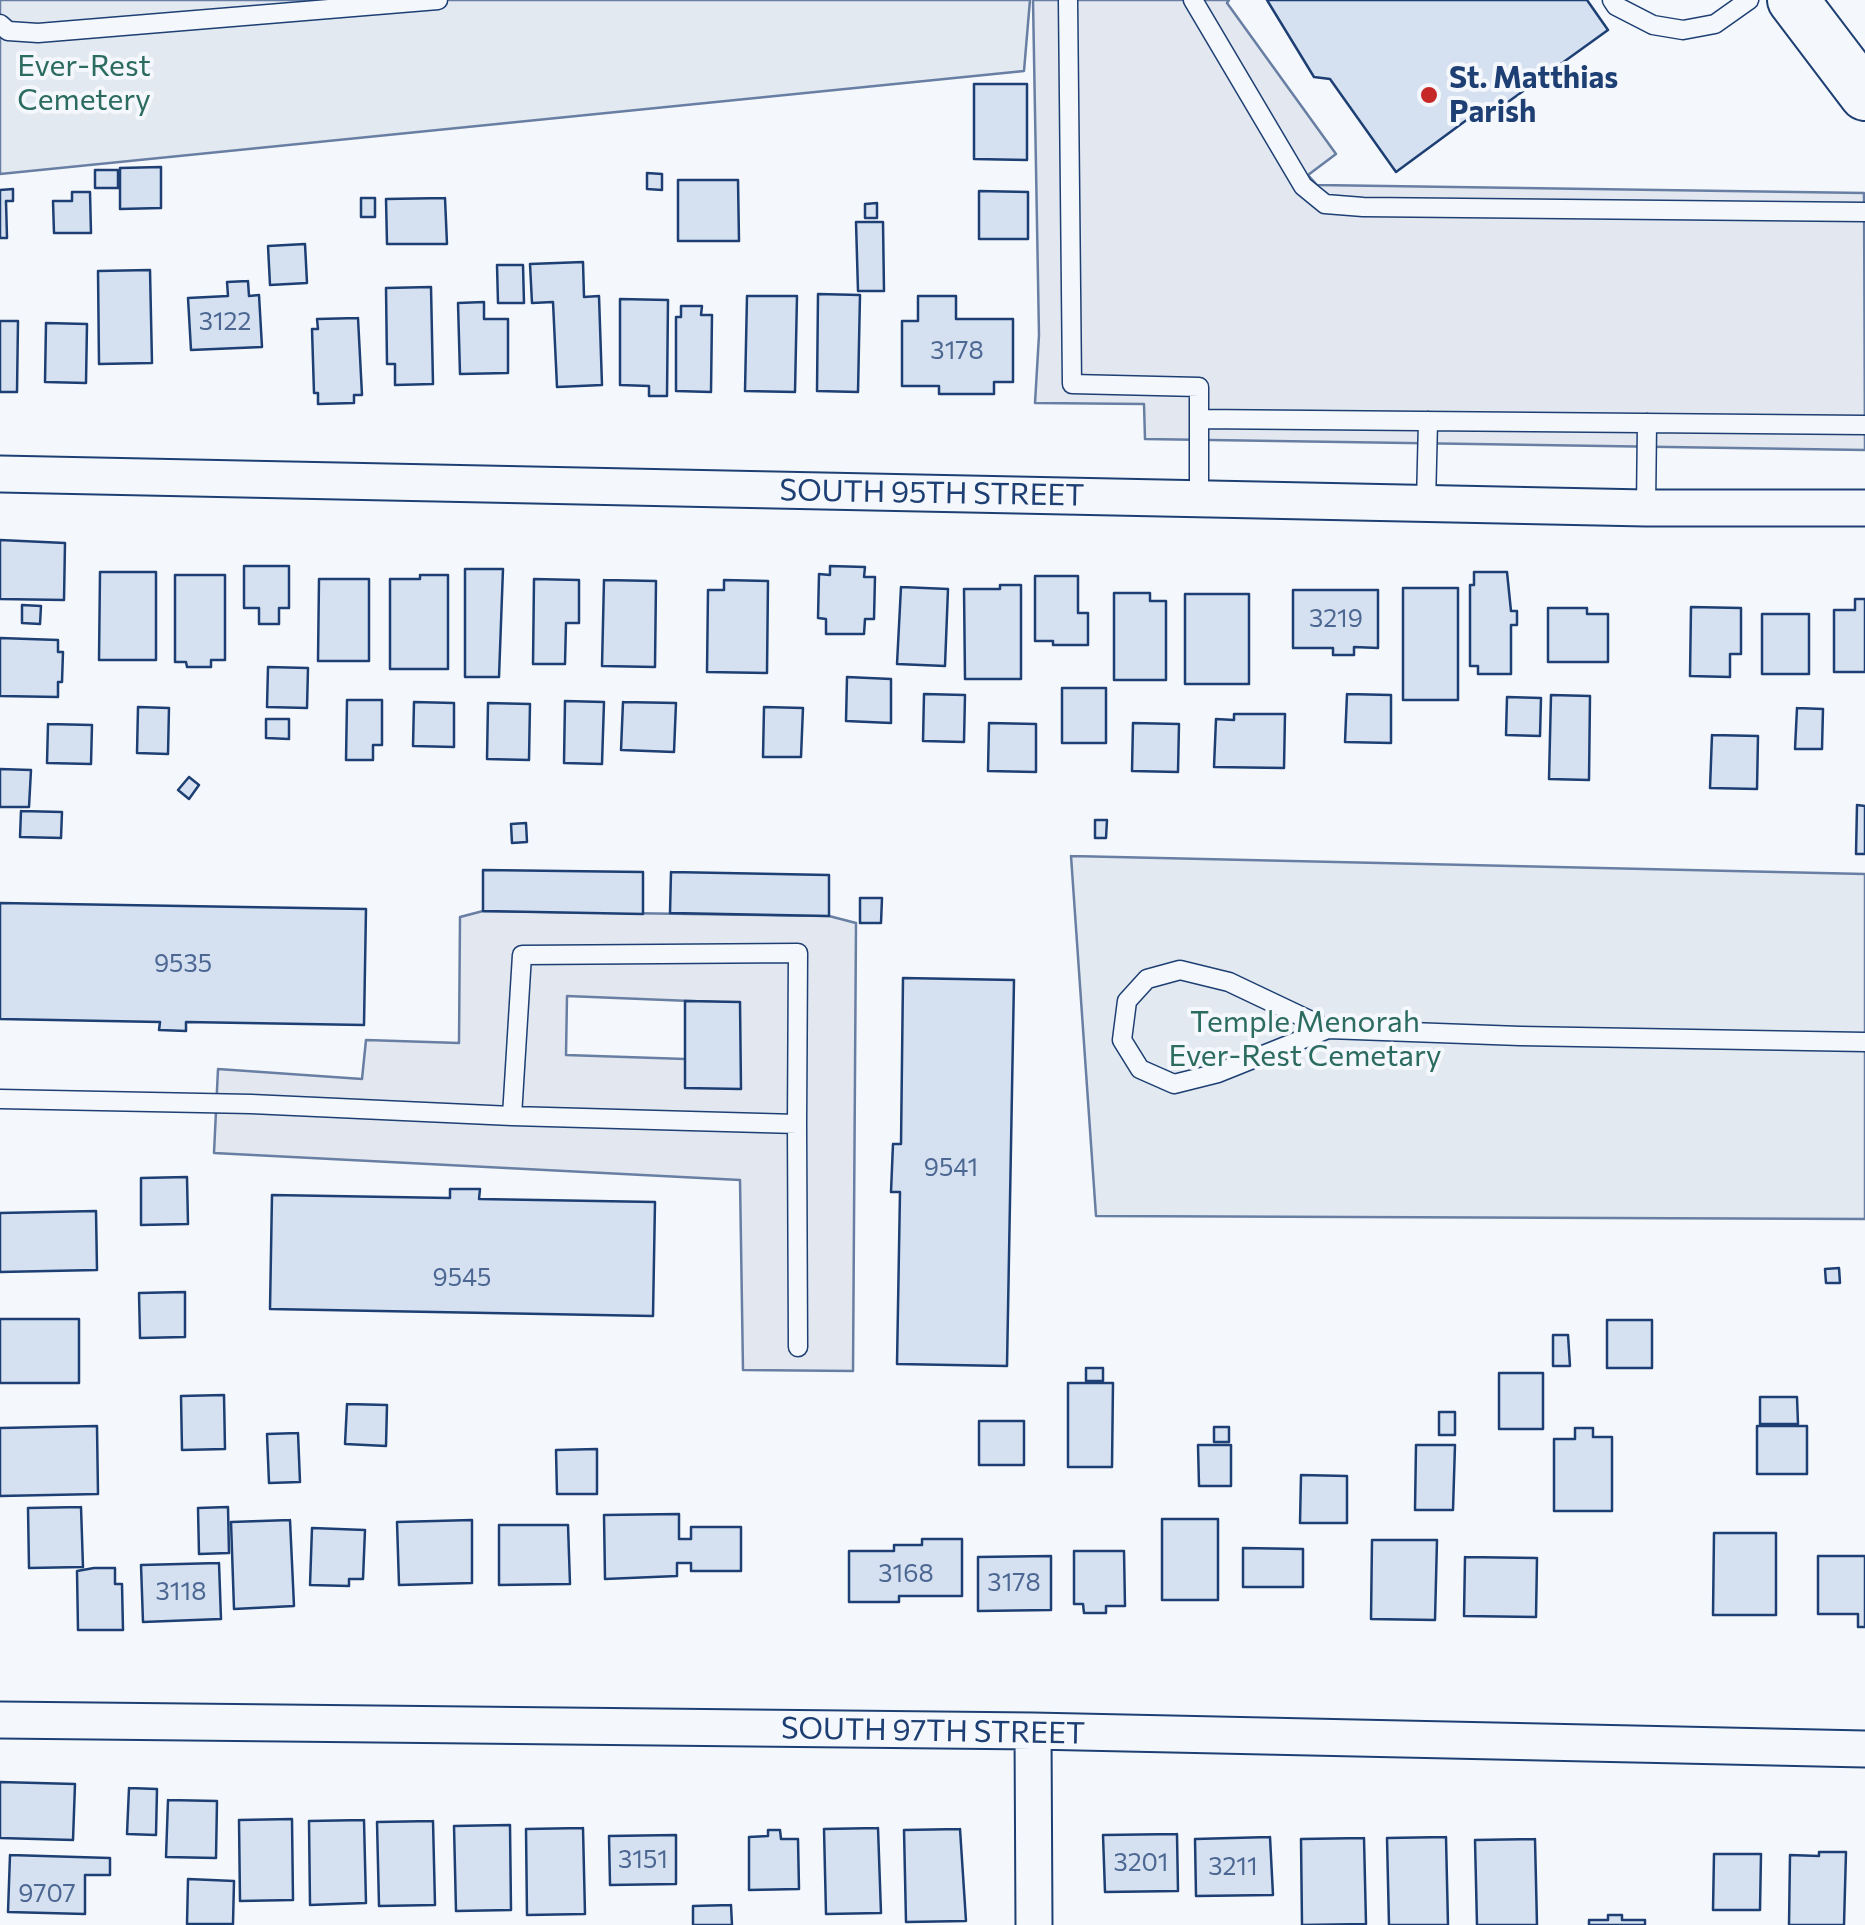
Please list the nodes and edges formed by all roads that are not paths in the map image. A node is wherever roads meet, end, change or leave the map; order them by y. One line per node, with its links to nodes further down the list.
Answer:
1 (438, 0): 7 (lane)
2 (1068, 0): 10 (lane)
3 (1193, 0): 9 (lane)
4 (1612, 0): 5 (lane)
5 (1750, 0)
6 (1794, 0): 8 (main road)
7 (0, 24)
8 (1865, 95)
9 (1865, 212)
10 (1199, 419): 11 (lane); 15 (lane)
11 (1428, 421): 12 (lane); 16 (lane)
12 (1647, 423): 13 (lane); 17 (lane)
13 (1865, 425)
14 (0, 474): 15 (street, SOUTH 95TH STREET)
15 (1199, 498): 16 (street, SOUTH 95TH STREET)
16 (1426, 503): 17 (street, SOUTH 95TH STREET)
17 (1646, 508): 18 (street, SOUTH 95TH STREET)
18 (1865, 508)
19 (1328, 1029): 19 (lane); 20 (lane)
20 (1865, 1042)
21 (0, 1099): 22 (lane)
22 (512, 1116): 23 (lane); 23 (lane)
23 (796, 1124): 24 (lane)
24 (798, 1347)
25 (0, 1720): 26 (street, SOUTH 97TH STREET)
26 (1034, 1731): 27 (street, SOUTH 97TH STREET); 28 (street)
27 (1865, 1749)
28 (1034, 1925)

